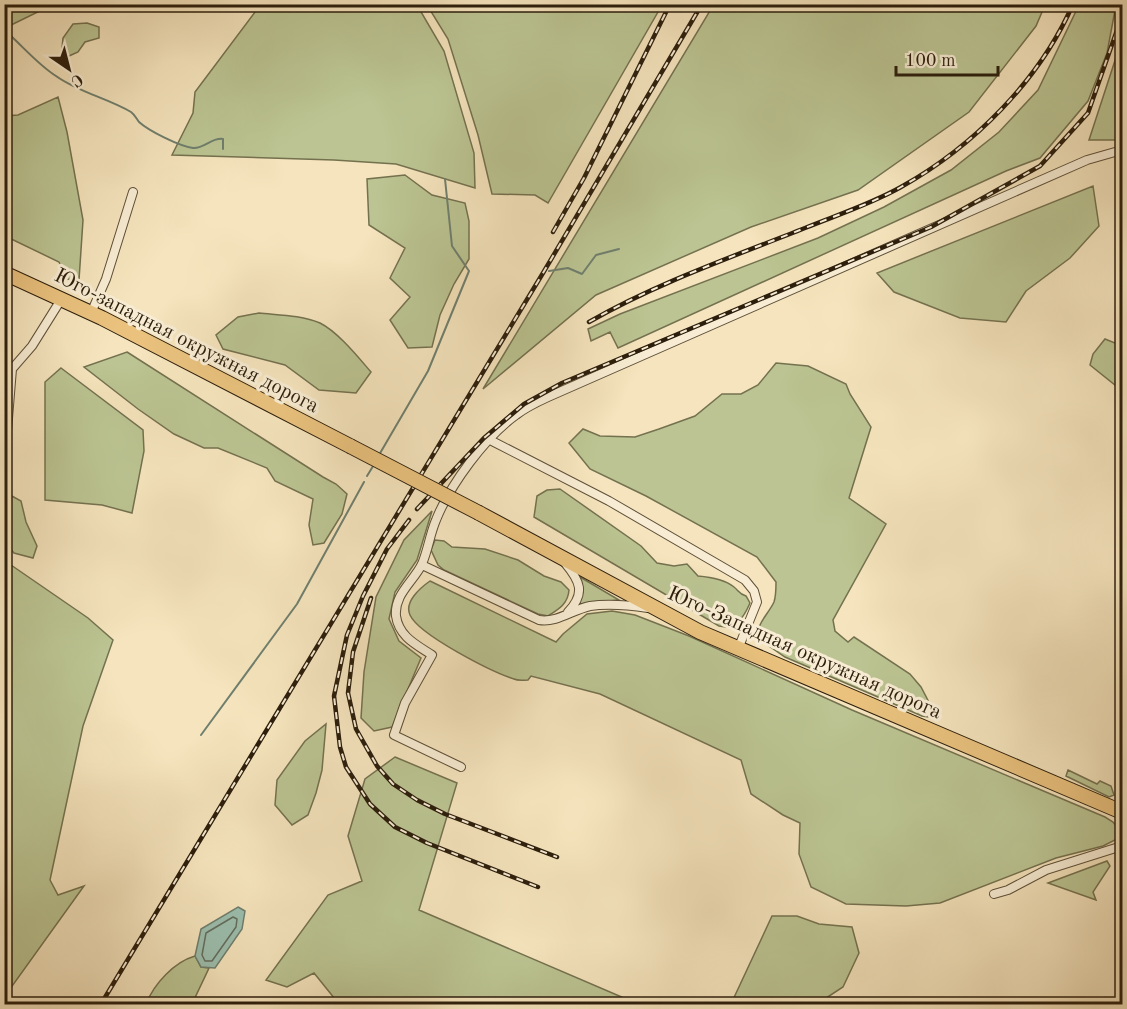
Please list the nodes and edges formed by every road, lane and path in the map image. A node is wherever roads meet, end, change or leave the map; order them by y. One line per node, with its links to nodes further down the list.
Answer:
1 (1122, 150): 6 (street)
2 (133, 192): 5 (street)
3 (4, 273): 4 (highway, Юго-западная окружная дорога)
4 (62, 298): 5 (highway, Юго-западная окружная дорога); 7 (street)
5 (91, 313): 8 (highway, Юго-западная окружная дорога, bridge)
6 (490, 440): 10 (street); 13 (street)
7 (4, 467)
8 (479, 513): 9 (highway, Юго-Западная окружная дорога)
9 (558, 555): 11 (highway, Юго-Западная окружная дорога); 12 (street)
10 (422, 565): 12 (street); 14 (street)
11 (658, 610): 12 (street); 13 (highway, Юго-Западная окружная дорога)
12 (568, 613)
13 (738, 649): 15 (highway, Юго-Западная окружная дорога)
14 (461, 767)
15 (1122, 812)
16 (1122, 846): 17 (street)
17 (994, 894)

